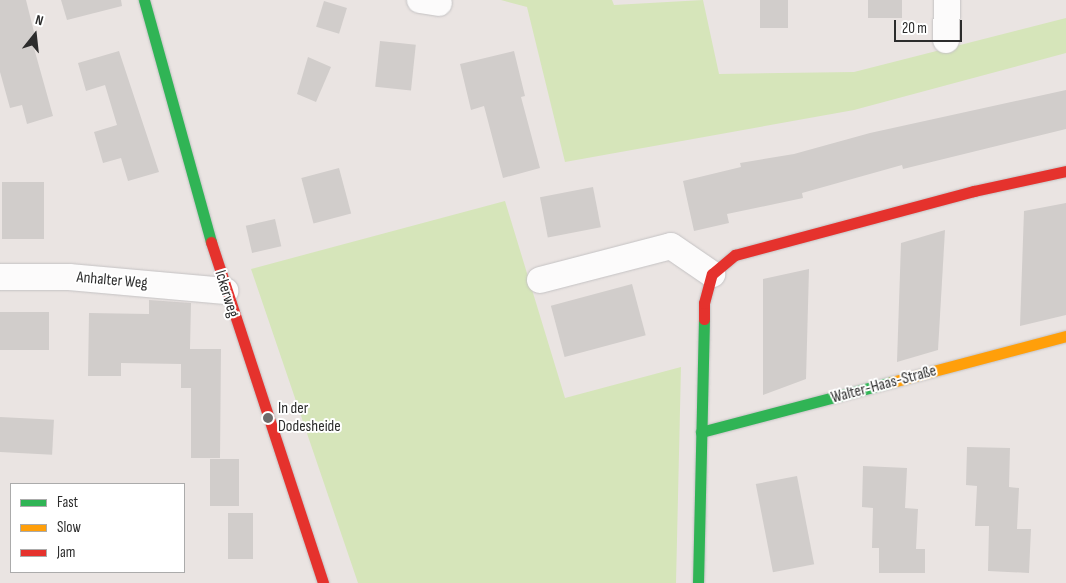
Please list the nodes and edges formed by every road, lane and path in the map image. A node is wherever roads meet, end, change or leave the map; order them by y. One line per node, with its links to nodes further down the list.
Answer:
1 (144, 0): 8 (street, Ickerweg)
2 (947, 0): 3 (street)
3 (946, 40)
4 (1066, 170): 5 (street)
5 (712, 274): 7 (street); 10 (street)
6 (0, 277): 8 (street, Anhalter Weg)
7 (540, 280)
8 (225, 291): 11 (street, Ickerweg)
9 (1066, 336): 10 (street, Walter-Haas-Straße)
10 (702, 432): 12 (street)
11 (323, 583)
12 (698, 583)

